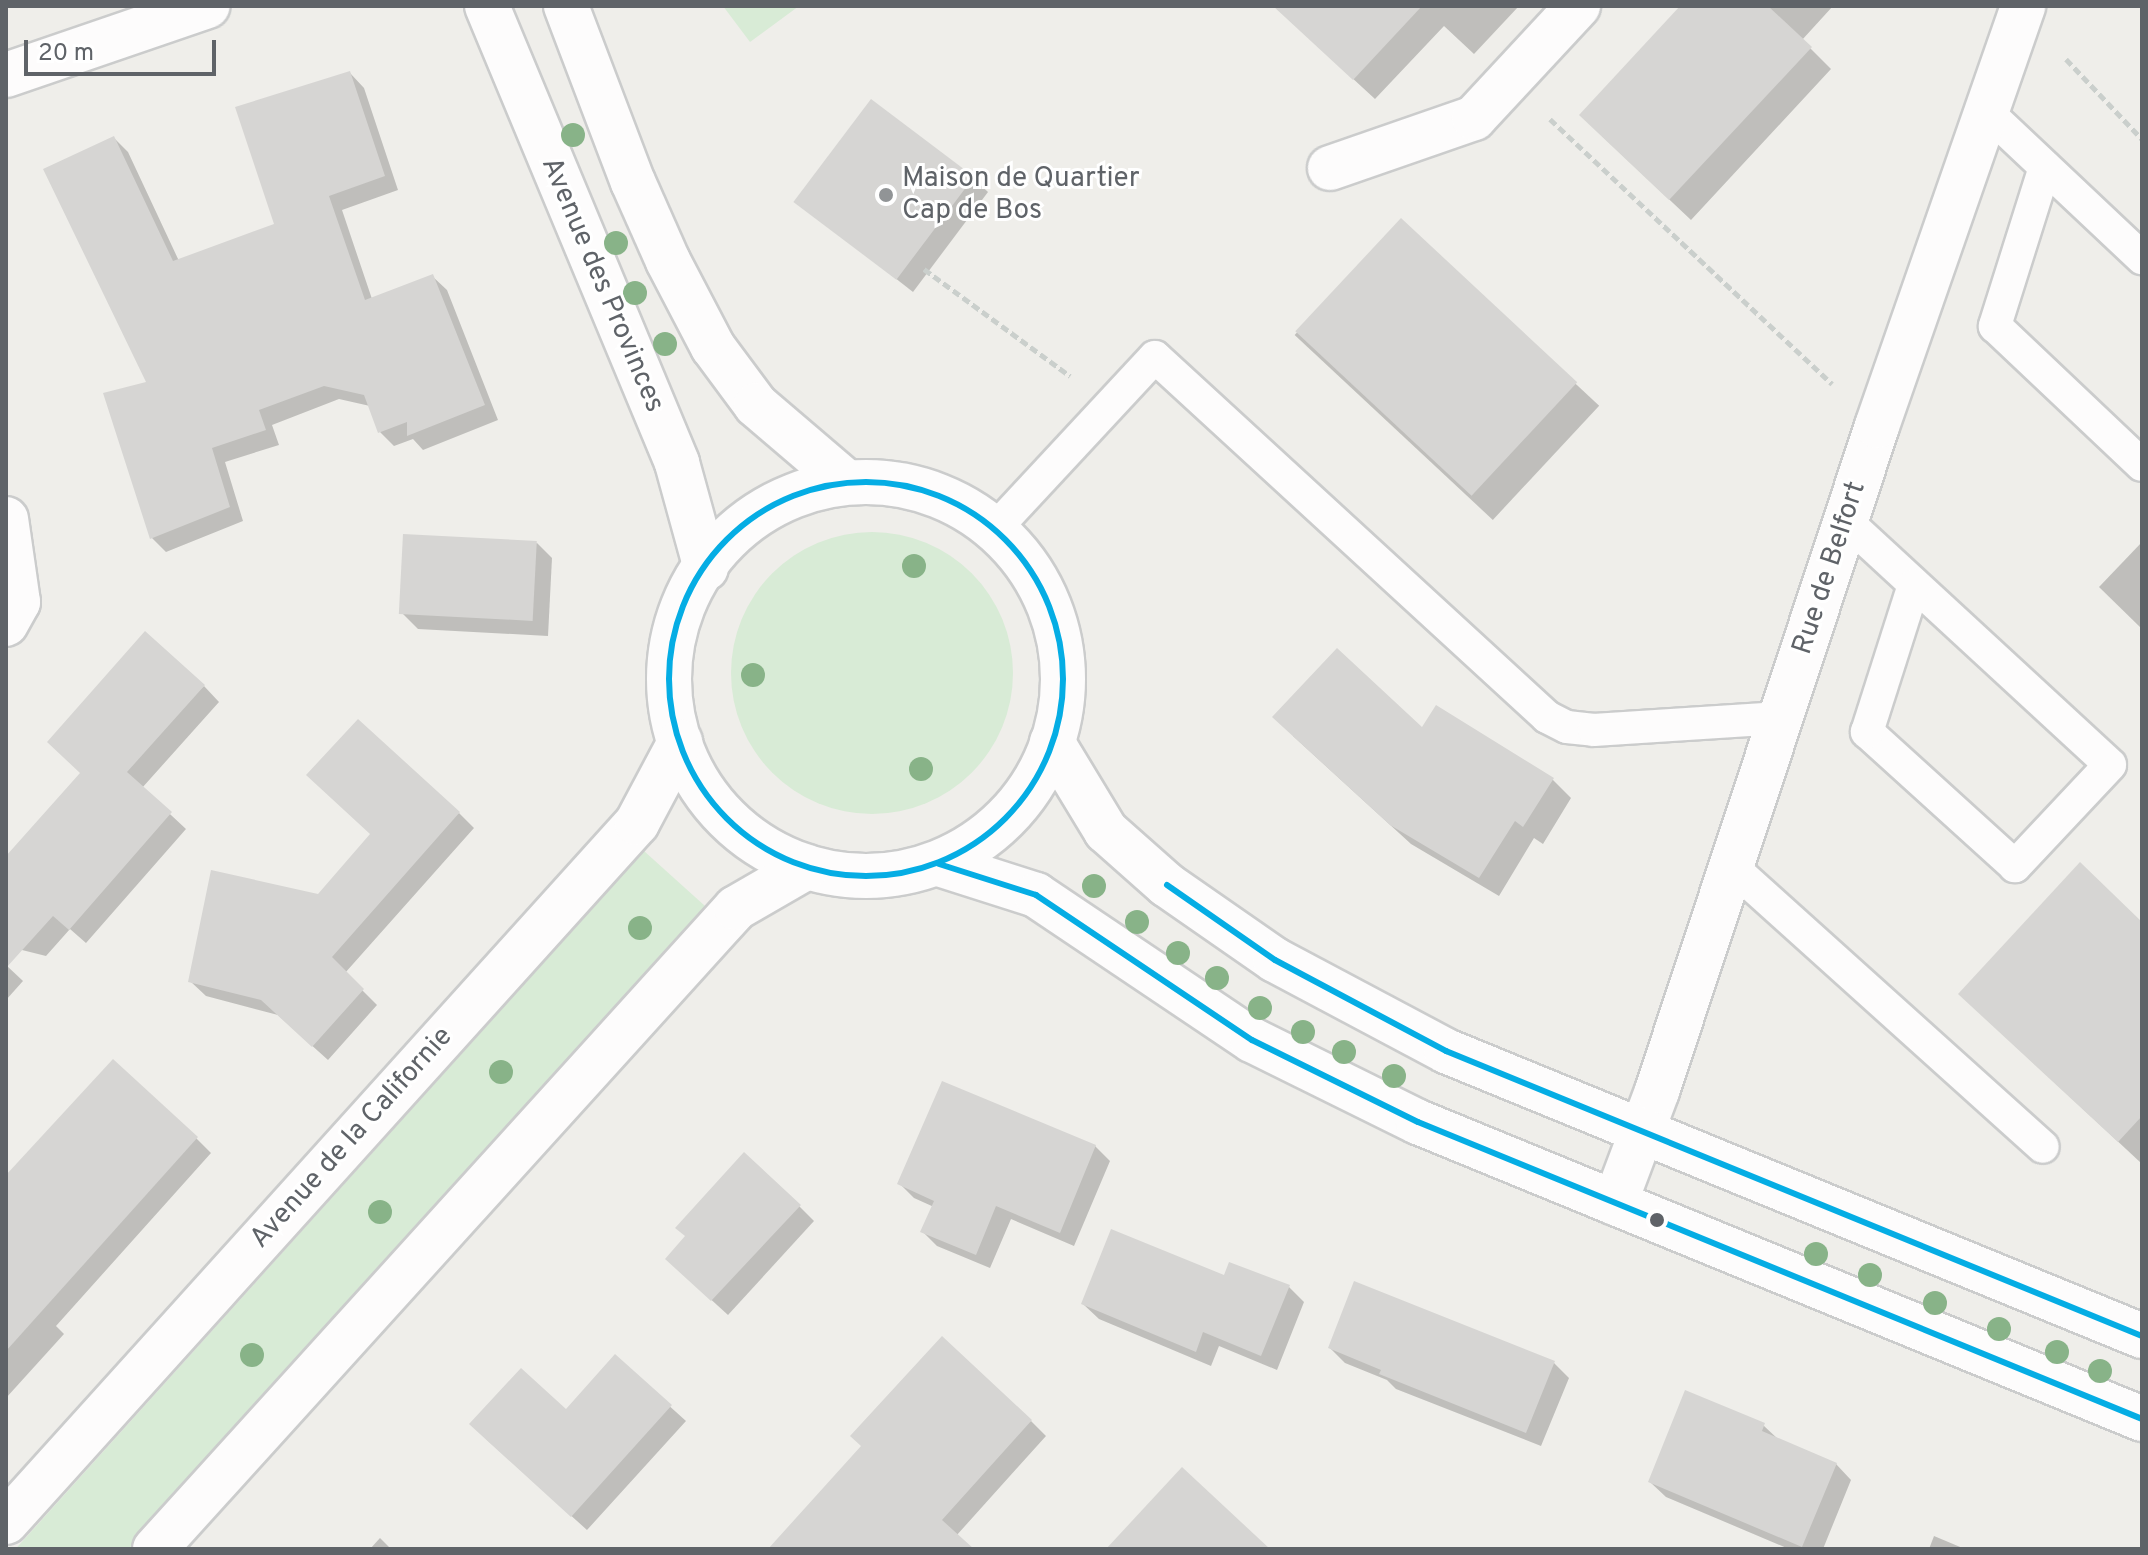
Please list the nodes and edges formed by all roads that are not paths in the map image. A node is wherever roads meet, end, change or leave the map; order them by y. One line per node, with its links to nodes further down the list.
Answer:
1 (208, 6): 6 (street)
2 (487, 6): 16 (street, Avenue des Provinces)
3 (566, 6): 12 (street)
4 (1578, 6): 9 (street)
5 (2022, 8): 7 (street, Rue de Belfort)
6 (6, 75)
7 (1988, 113): 8 (lane); 14 (street, Rue de Belfort)
8 (2045, 167): 10 (lane); 11 (lane)
9 (1330, 168)
10 (2142, 258)
11 (2142, 465)
12 (846, 482): 15 (street); 16 (street)
13 (6, 519): 18 (street)
14 (1846, 521): 17 (lane); 19 (street, Rue de Belfort)
15 (994, 530): 19 (lane); 21 (street)
16 (706, 568): 20 (street)
17 (1914, 585): 17 (lane)
18 (6, 624)
19 (1780, 718): 24 (street, Rue de Belfort)
20 (680, 742): 23 (street); 30 (street, Avenue de la Californie)
21 (1052, 742): 22 (street); 25 (street)
22 (939, 864): 23 (street); 27 (street)
23 (807, 867): 31 (street)
24 (1732, 867): 25 (street, Rue de Belfort); 26 (lane)
25 (1642, 1132): 27 (street, Rue de Belfort); 28 (street)
26 (2043, 1147)
27 (1615, 1203): 29 (street)
28 (2142, 1336)
29 (2142, 1419)
30 (6, 1522)
31 (155, 1549)

